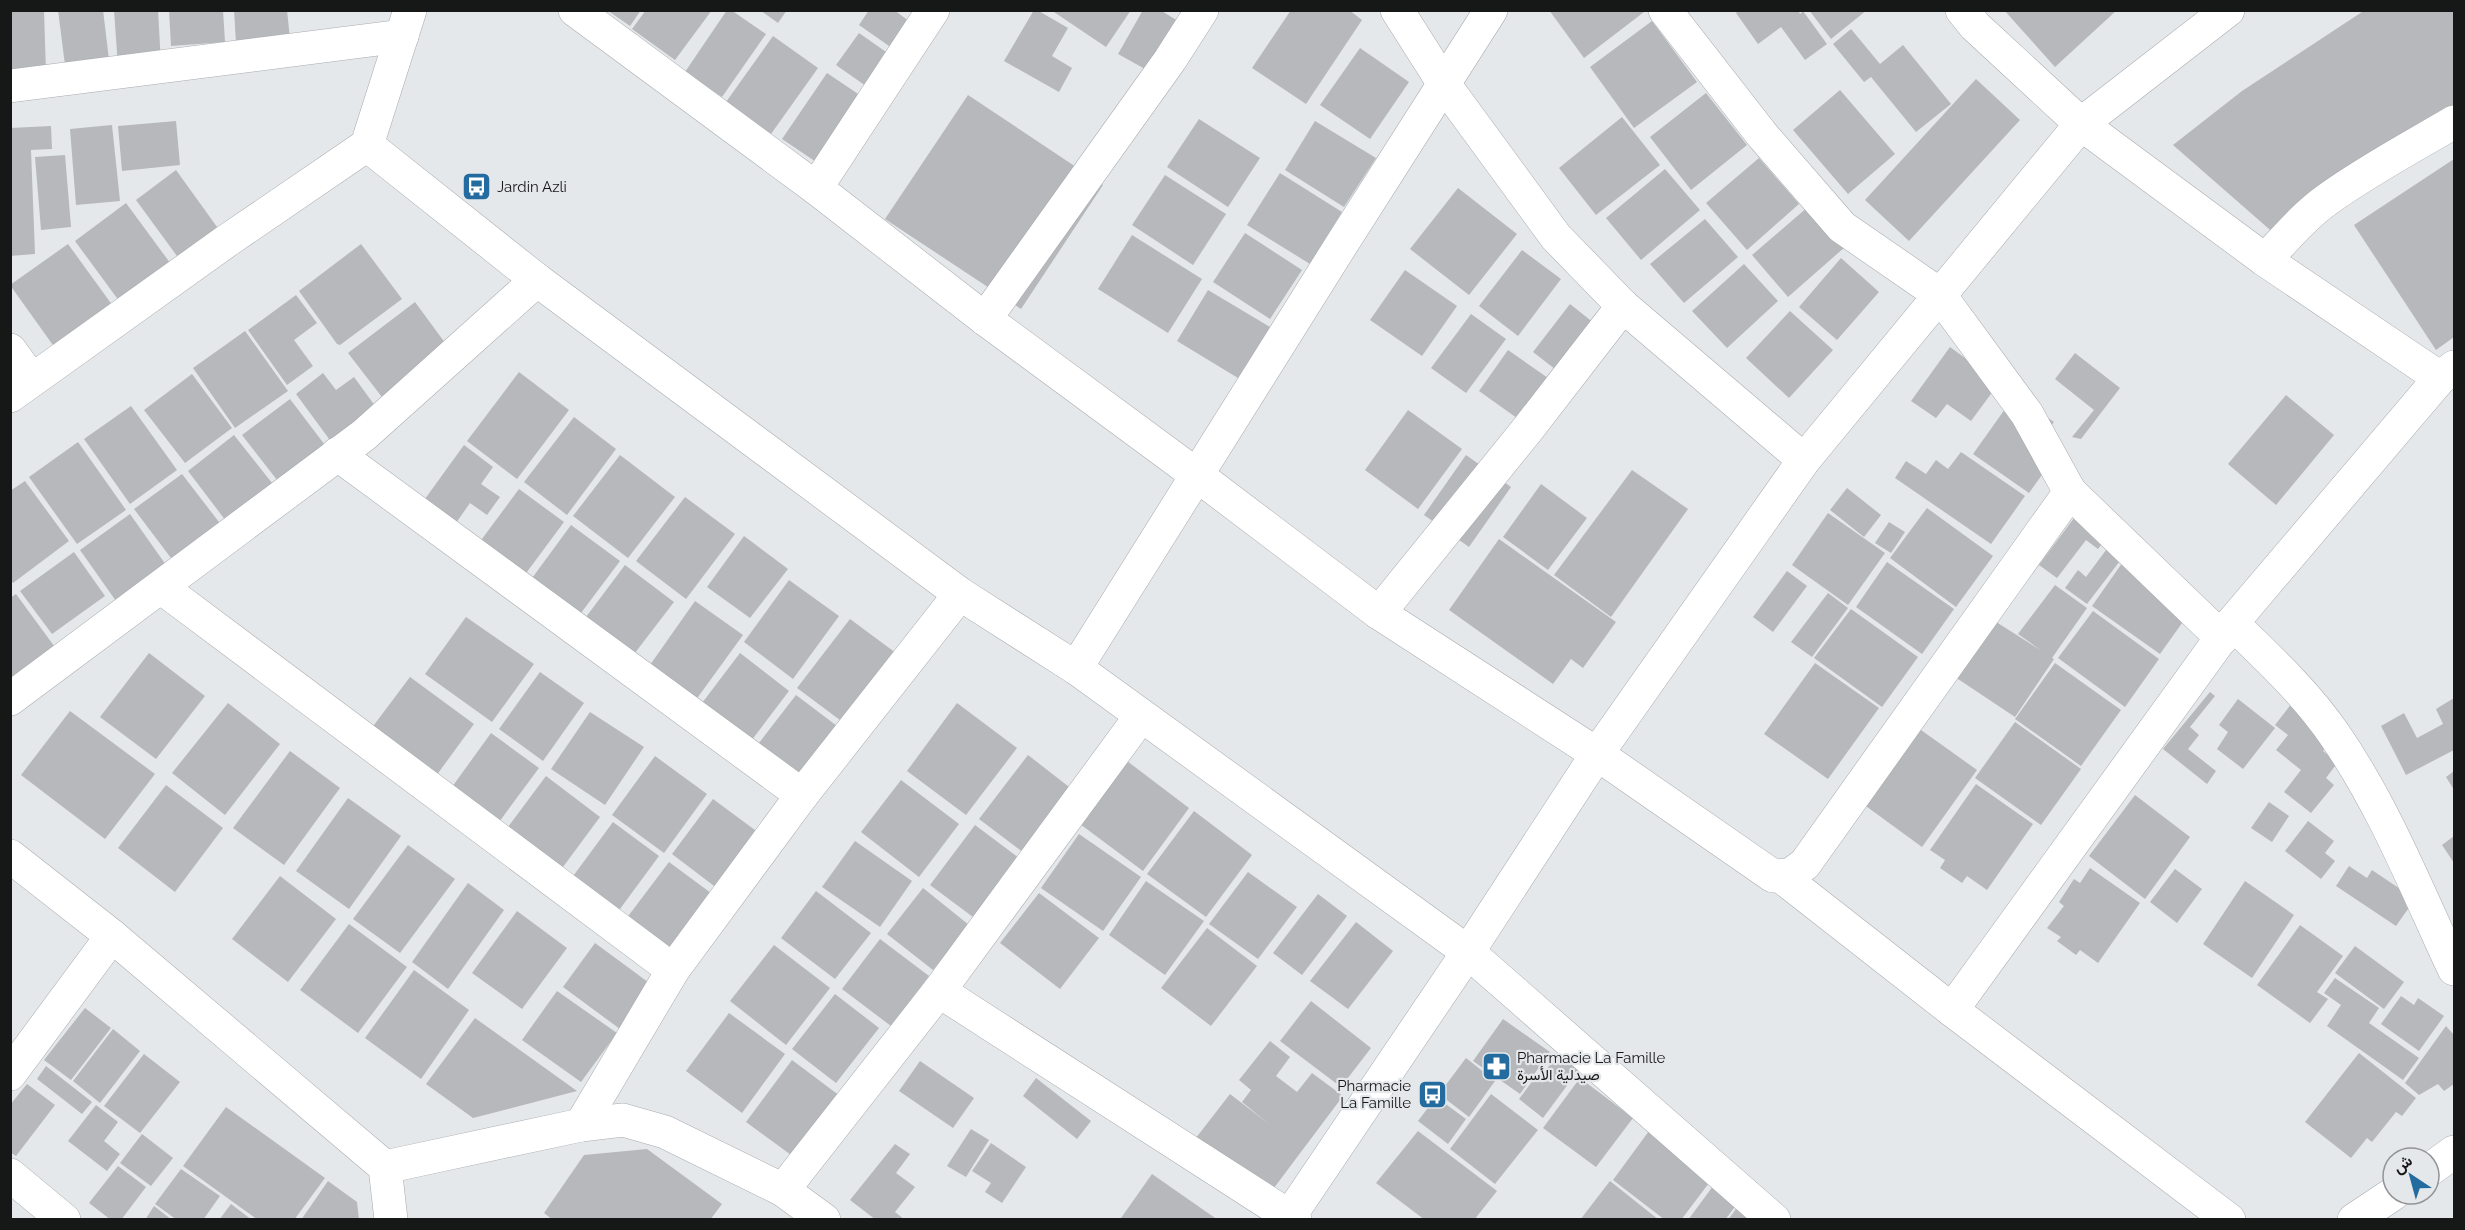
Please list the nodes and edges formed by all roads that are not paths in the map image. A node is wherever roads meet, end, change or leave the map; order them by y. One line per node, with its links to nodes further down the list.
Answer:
1 (575, 10): 15 (street)
2 (1202, 10): 20 (street)
3 (1397, 10): 10 (street)
4 (1491, 10): 10 (street)
5 (1665, 10): 18 (street)
6 (1962, 10): 13 (street)
7 (2228, 10): 13 (street)
8 (933, 11): 15 (street)
9 (406, 23): 11 (street); 14 (street)
10 (1444, 84): 19 (street); 26 (street)
11 (10, 86)
12 (2454, 122): 16 (street)
13 (2081, 124): 16 (street); 18 (street)
14 (367, 145): 17 (street); 23 (street)
15 (816, 188): 20 (street)
16 (2265, 260): 22 (street)
17 (537, 280): 24 (street); 29 (street)
18 (1939, 294): 25 (street); 27 (street)
19 (1623, 306): 25 (street); 30 (street)
20 (985, 319): 26 (street)
21 (10, 350): 23 (street)
22 (2447, 372): 31 (street)
23 (21, 388)
24 (337, 454): 28 (street); 36 (street)
25 (1804, 460): 35 (street)
26 (1198, 476): 30 (street); 32 (street)
27 (2070, 492): 31 (street); 38 (street)
28 (162, 588): 33 (street); 42 (street)
29 (960, 594): 32 (street); 36 (street)
30 (1379, 613): 35 (street)
31 (2227, 631): 41 (street); 44 (street)
32 (1076, 668): 34 (street)
33 (10, 699)
34 (1142, 716): 40 (street); 43 (street)
35 (1597, 754): 38 (street); 40 (street)
36 (802, 795): 42 (street)
37 (10, 856): 39 (street)
38 (1782, 877): 44 (street)
39 (112, 936): 45 (street); 49 (street)
40 (1468, 952): 53 (street); 57 (street)
41 (2454, 969)
42 (673, 970): 46 (street)
43 (939, 991): 51 (street); 53 (street)
44 (1952, 1010): 58 (street)
45 (10, 1074)
46 (581, 1125): 49 (street); 51 (street)
47 (2454, 1152): 48 (street)
48 (2441, 1161)
49 (385, 1167): 55 (street)
50 (10, 1175): 54 (street)
51 (783, 1190): 56 (street)
52 (2381, 1202): 59 (street)
53 (1290, 1218)
54 (64, 1220)
55 (391, 1220)
56 (824, 1220)
57 (1774, 1220)
58 (2229, 1220)
59 (2354, 1220)

